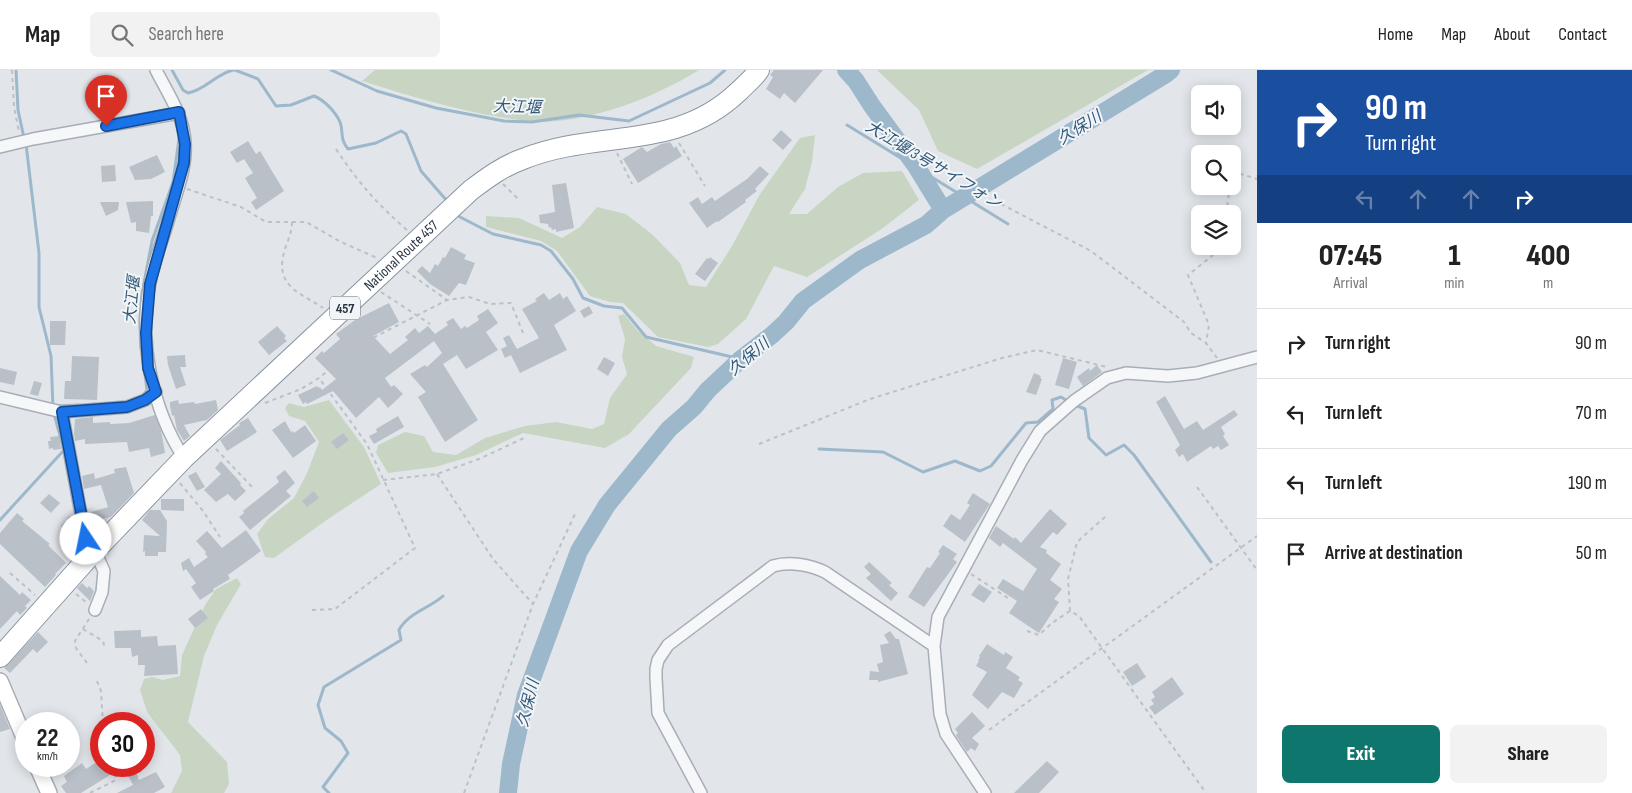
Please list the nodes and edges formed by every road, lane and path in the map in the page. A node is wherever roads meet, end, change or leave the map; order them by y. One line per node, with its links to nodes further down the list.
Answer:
1 (12, 70): 6 (path)
2 (156, 70): 4 (street)
3 (759, 70): 5 (highway, National Route 457 / 457)
4 (179, 112): 6 (street); 14 (street)
5 (671, 130): 11 (highway, National Route 457 / 457); 15 (path)
6 (20, 142): 7 (street)
7 (0, 147)
8 (336, 149): 19 (path)
9 (615, 149): 13 (path)
10 (1241, 173): 12 (path)
11 (492, 174): 16 (path); 19 (highway, National Route 457 / 457)
12 (1257, 180)
13 (632, 184)
14 (178, 186): 18 (path); 35 (street)
15 (705, 186)
16 (520, 201)
17 (1001, 204): 28 (path)
18 (292, 222): 21 (path); 24 (path)
19 (418, 240): 21 (highway, National Route 457 / 457)
20 (1212, 255): 28 (path)
21 (393, 264): 22 (highway, National Route 457 / 457); 23 (path)
22 (370, 285): 24 (highway, National Route 457 / 457); 25 (path)
23 (447, 300): 25 (path); 27 (path)
24 (336, 316): 29 (path); 39 (highway, National Route 457 / 457)
25 (415, 316): 26 (path); 29 (path)
26 (430, 324)
27 (523, 333)
28 (1206, 343): 32 (path)
29 (357, 346): 31 (path); 34 (path)
30 (1257, 357): 32 (street)
31 (367, 362)
32 (1220, 367): 33 (street)
33 (1126, 373): 41 (path); 53 (street)
34 (319, 378): 37 (path); 44 (path)
35 (156, 392): 38 (street); 42 (street)
36 (0, 397): 38 (street)
37 (265, 403)
38 (62, 412): 52 (street)
39 (206, 438): 42 (highway, National Route 457 / 457); 46 (path)
40 (524, 438): 43 (path)
41 (759, 444)
42 (178, 465): 50 (path); 52 (highway, National Route 457 / 457)
43 (437, 474): 44 (path); 58 (path)
44 (383, 480): 61 (path)
45 (1197, 487): 51 (path)
46 (252, 488)
47 (574, 514): 58 (path)
48 (1105, 517): 62 (path)
49 (1257, 536): 51 (path)
50 (220, 537)
51 (1241, 548): 54 (path); 67 (path)
52 (92, 554): 56 (highway, National Route 457 / 457); 60 (street)
53 (963, 569): 57 (path); 65 (street)
54 (1257, 570)
55 (10, 572): 59 (path)
56 (65, 584): 59 (highway, National Route 457 / 457); 60 (path)
57 (1011, 600)
58 (533, 604): 79 (path)
59 (46, 605): 68 (highway, National Route 457 / 457)
60 (95, 610): 63 (path)
61 (312, 610)
62 (1070, 610): 64 (path); 67 (path)
63 (82, 629): 66 (path); 69 (path)
64 (1027, 631)
65 (934, 646): 80 (street); 81 (street)
66 (105, 649)
67 (1102, 649): 74 (path); 82 (path)
68 (0, 657)
69 (87, 663)
70 (0, 681): 73 (street)
71 (97, 681): 72 (path)
72 (103, 712)
73 (15, 716)
74 (989, 730)
75 (42, 777): 77 (street)
76 (115, 777): 78 (path)
77 (49, 793)
78 (90, 793)
79 (464, 793)
80 (701, 793)
81 (985, 793)
82 (1206, 793)

